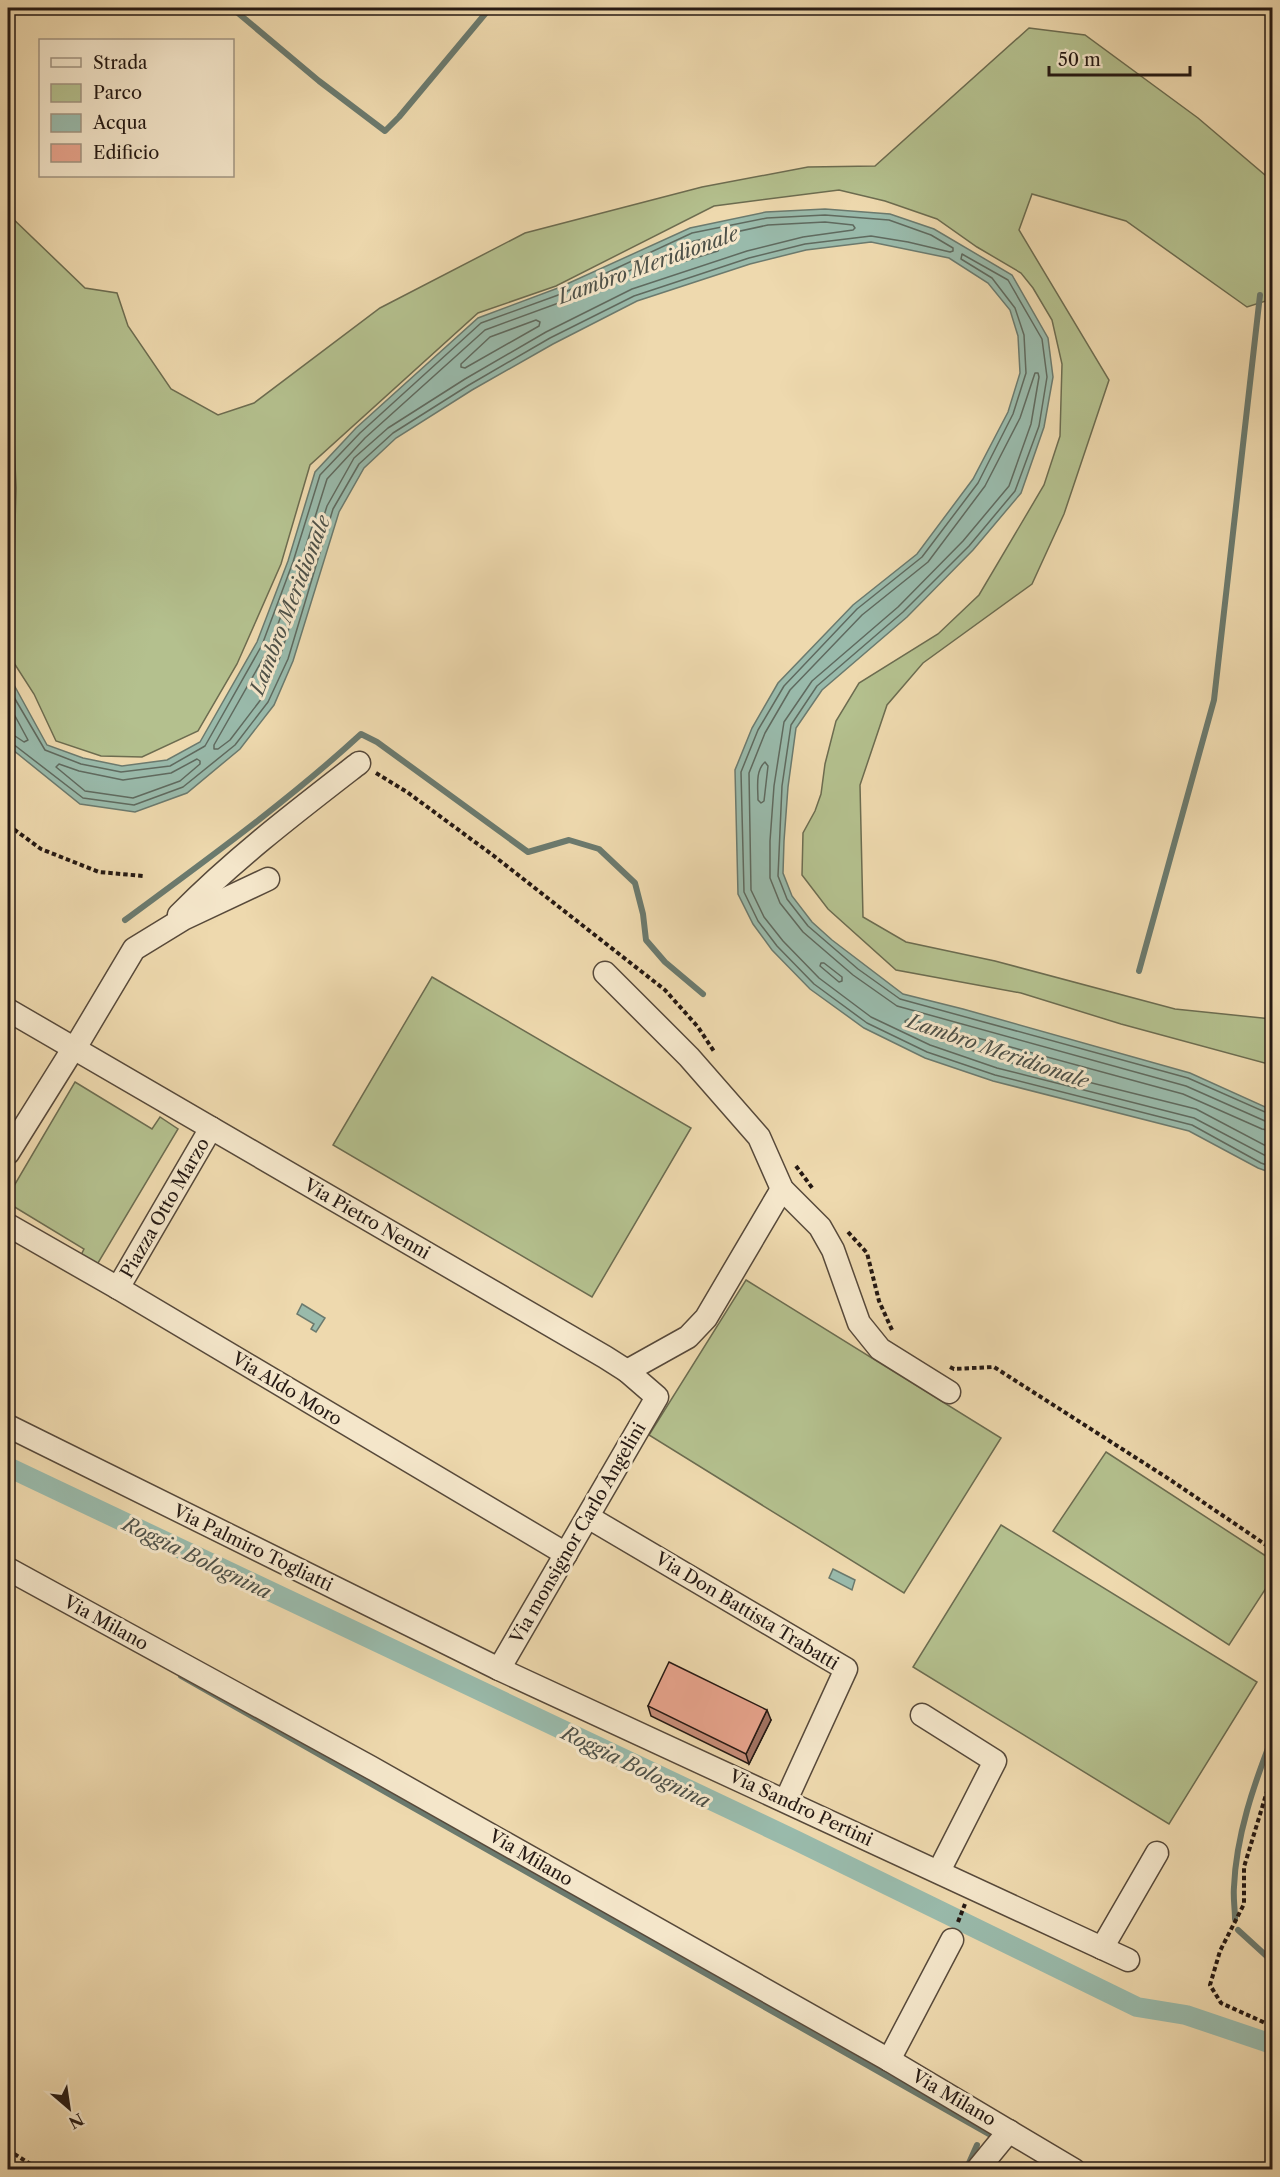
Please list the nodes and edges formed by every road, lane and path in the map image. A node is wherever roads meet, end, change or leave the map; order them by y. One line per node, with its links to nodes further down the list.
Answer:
1 (359, 763): 5 (street); 9 (path)
2 (8, 825): 3 (path)
3 (143, 876)
4 (268, 879): 5 (street)
5 (161, 933): 8 (street)
6 (605, 974): 13 (street)
7 (8, 1010): 8 (street, Via Pietro Nenni)
8 (74, 1048): 10 (street, Via Pietro Nenni); 11 (street)
9 (717, 1056)
10 (211, 1128): 17 (street, Piazza Otto Marzo); 20 (street, Via Pietro Nenni)
11 (8, 1153)
12 (791, 1161): 14 (path)
13 (782, 1189): 20 (street); 21 (street)
14 (819, 1197)
15 (8, 1226): 17 (street, Via Aldo Moro)
16 (846, 1230): 18 (path)
17 (118, 1288): 26 (street, Via Aldo Moro)
18 (895, 1336)
19 (945, 1365): 25 (path)
20 (627, 1371): 22 (street, Via Pietro Nenni)
21 (949, 1392)
22 (657, 1397): 24 (street, Via monsignor Carlo Angelini)
23 (8, 1426): 28 (street, Via Palmiro Togliatti)
24 (588, 1517): 26 (street, Via monsignor Carlo Angelini); 31 (street, Via Don Battista Trabatti)
25 (1272, 1550)
26 (566, 1554): 28 (street, Via monsignor Carlo Angelini)
27 (8, 1569): 39 (street, Via Milano)
28 (499, 1669): 31 (street, Via Sandro Pertini)
29 (922, 1715): 33 (street)
30 (1272, 1775): 38 (path)
31 (786, 1800): 33 (street, Via Sandro Pertini)
32 (1157, 1853): 36 (street)
33 (939, 1871): 36 (street, Via Sandro Pertini)
34 (965, 1905): 35 (path)
35 (954, 1934): 39 (street)
36 (1102, 1948): 37 (street, Via Sandro Pertini)
37 (1128, 1960)
38 (1272, 2026)
39 (889, 2060): 40 (street, Via Milano)
40 (1009, 2131): 43 (street); 44 (street, Via Milano)
41 (8, 2150): 42 (path)
42 (40, 2169)
43 (977, 2169)
44 (1074, 2169)

